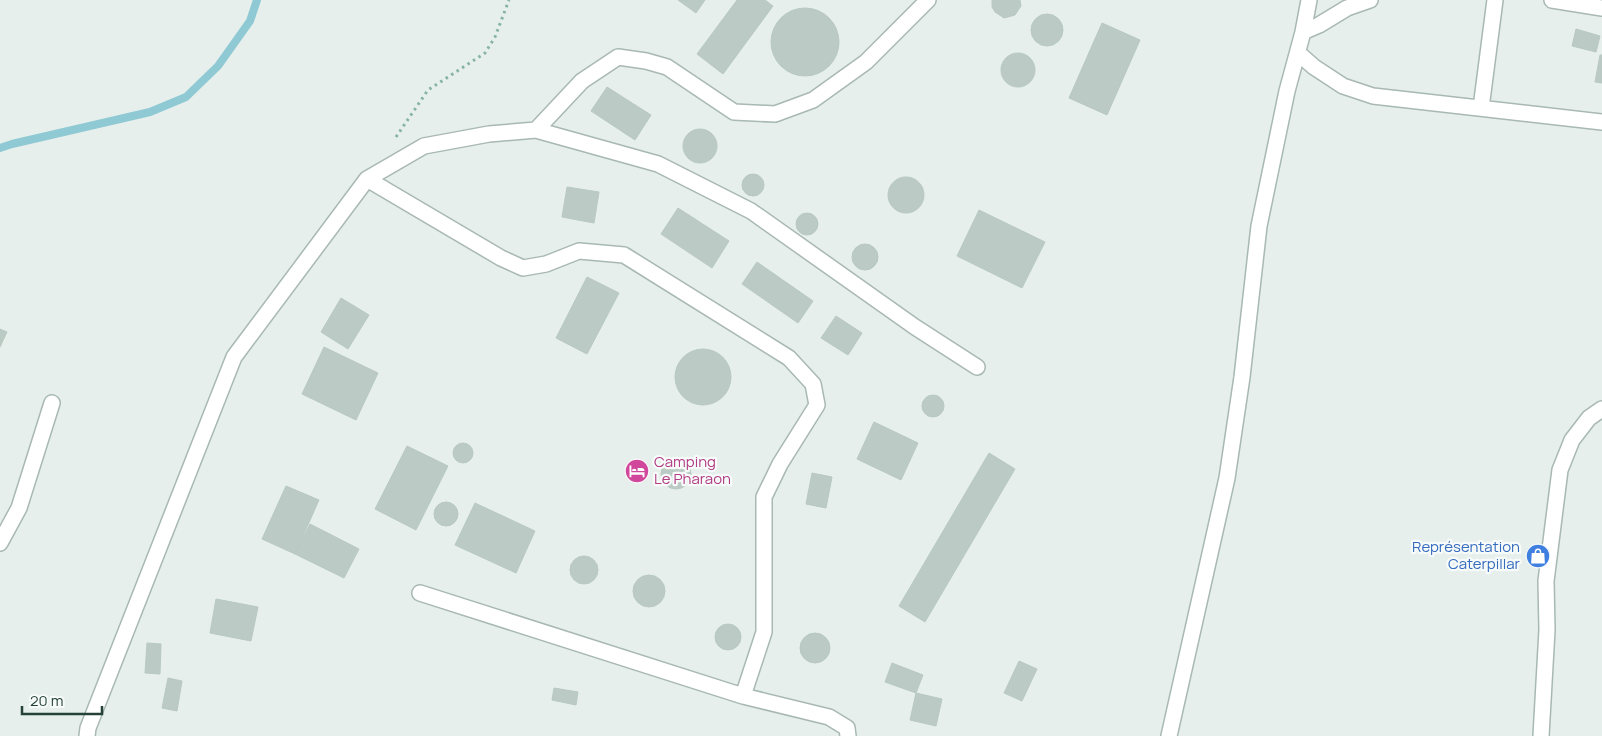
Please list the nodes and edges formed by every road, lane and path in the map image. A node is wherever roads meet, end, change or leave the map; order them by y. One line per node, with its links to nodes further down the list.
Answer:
1 (509, 0): 13 (path)
2 (928, 0): 12 (street)
3 (1309, 0): 8 (street)
4 (1370, 0): 8 (street)
5 (1495, 0): 10 (street)
6 (1552, 0): 7 (street)
7 (1602, 8)
8 (1303, 32): 9 (street)
9 (1298, 53): 10 (street); 23 (street)
10 (1481, 108): 11 (street)
11 (1602, 122)
12 (536, 130): 14 (street); 15 (street)
13 (395, 139)
14 (367, 179): 20 (street); 21 (street)
15 (977, 367)
16 (52, 402): 18 (street)
17 (1602, 409): 24 (street)
18 (0, 543)
19 (420, 593): 20 (street)
20 (743, 696): 22 (street)
21 (87, 736)
22 (848, 736)
23 (1169, 736)
24 (1541, 736)

